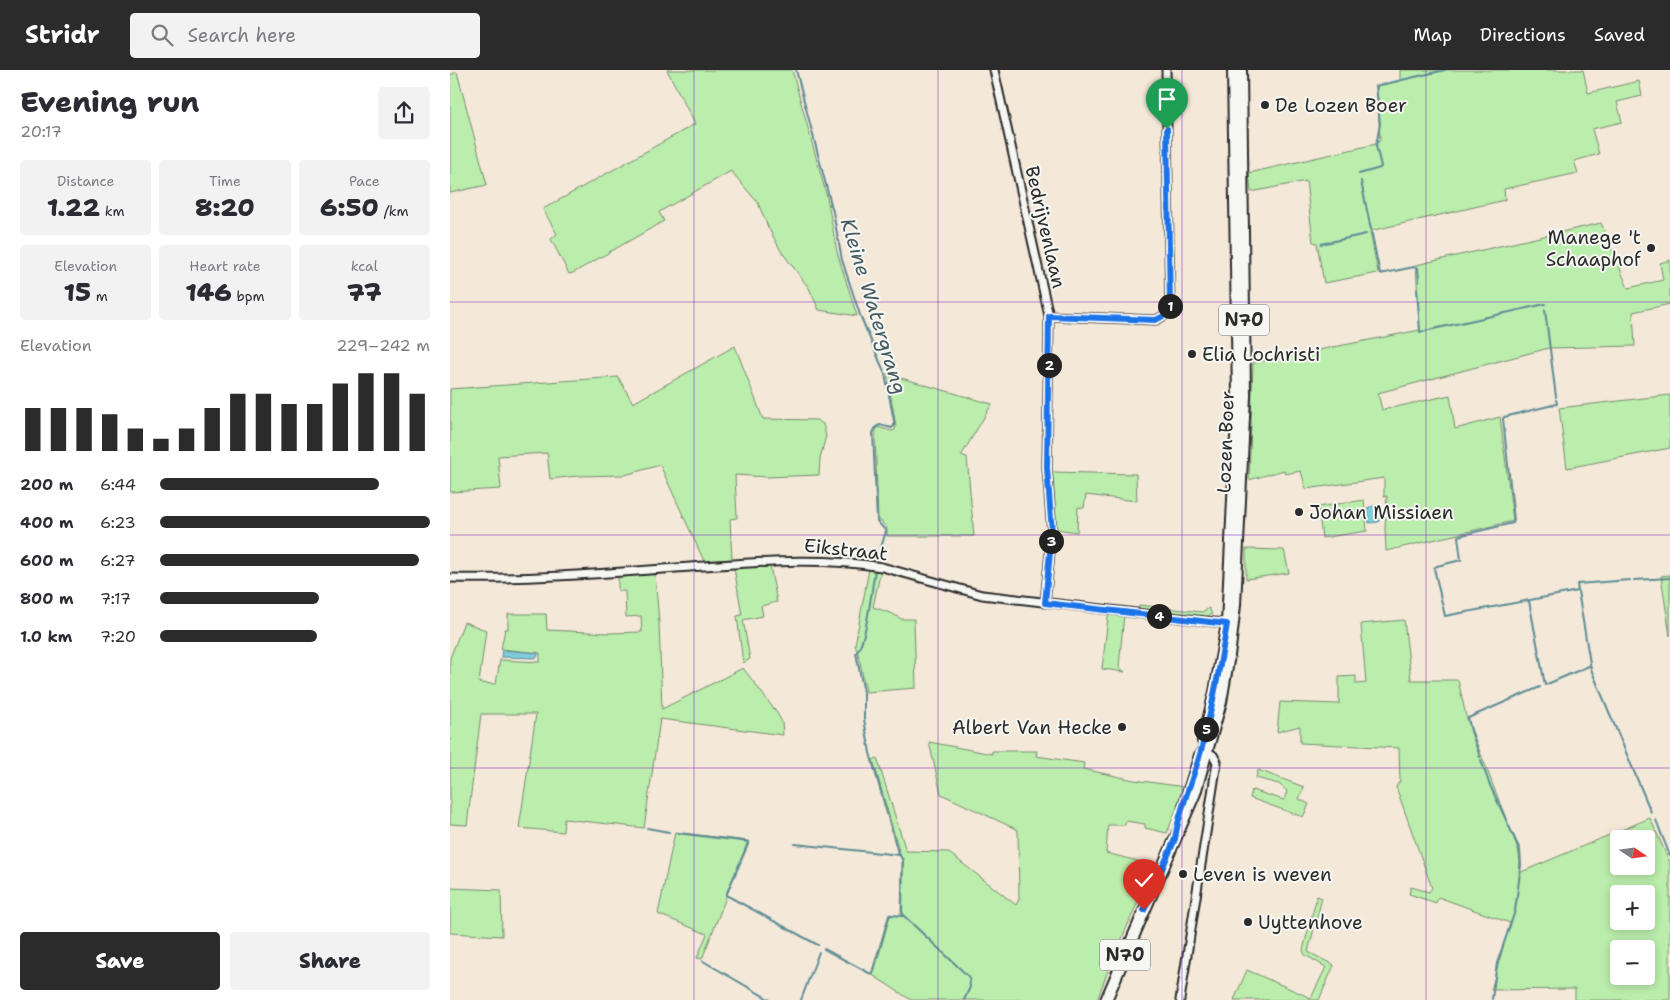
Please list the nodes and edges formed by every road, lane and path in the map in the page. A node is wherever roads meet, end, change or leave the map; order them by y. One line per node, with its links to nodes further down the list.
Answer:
1 (994, 70): 5 (street, Bedrijvenlaan)
2 (1166, 70): 5 (street)
3 (1233, 70): 8 (main road, Lozen Boer / N70)
4 (1241, 70): 8 (main road, Lozen Boer / N70)
5 (1049, 316): 7 (street, Bedrijvenlaan)
6 (450, 578): 7 (street, Eikstraat)
7 (1045, 603): 8 (street, Eikstraat)
8 (1230, 624): 9 (main road, N70)
9 (1205, 750): 10 (main road, N70); 11 (street)
10 (1201, 763): 11 (street); 12 (main road, N70)
11 (1216, 770): 13 (street)
12 (1106, 1000)
13 (1180, 1000)

